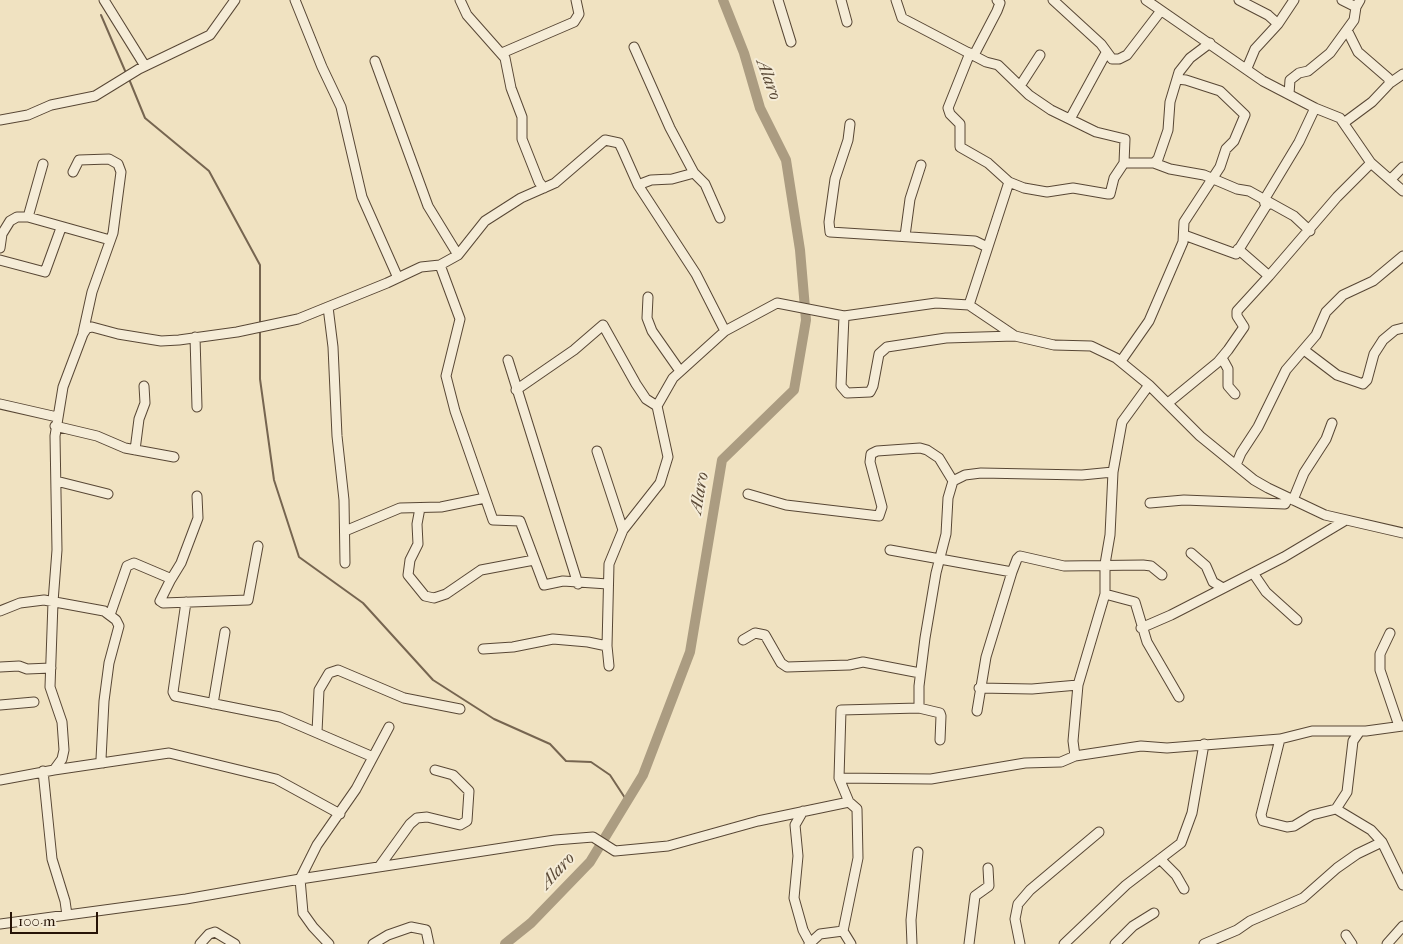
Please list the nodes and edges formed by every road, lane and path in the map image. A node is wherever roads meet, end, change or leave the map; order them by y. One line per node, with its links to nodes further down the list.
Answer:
1 (104, 0): 28 (street)
2 (234, 0): 28 (street)
3 (295, 0): 71 (street)
4 (460, 0): 23 (street)
5 (576, 0): 23 (street)
6 (778, 0): 20 (street)
7 (841, 0): 17 (street)
8 (896, 0): 25 (street)
9 (997, 0): 25 (street)
10 (1054, 0): 24 (street)
11 (1146, 0): 16 (street)
12 (1239, 0): 18 (street)
13 (1294, 0): 18 (street)
14 (1342, 0): 15 (street)
15 (1358, 3): 19 (street)
16 (1160, 12): 21 (street); 24 (street)
17 (847, 22)
18 (1278, 24): 29 (street)
19 (1347, 30): 32 (street); 34 (street)
20 (791, 42)
21 (1210, 43): 29 (street); 31 (street)
22 (634, 47): 47 (street)
23 (502, 53): 52 (street)
24 (1106, 53): 36 (street)
25 (972, 54): 33 (street); 50 (street)
26 (1040, 55): 33 (street)
27 (375, 61): 66 (street)
28 (145, 66): 37 (street)
29 (1246, 68): 34 (street)
30 (1403, 74): 32 (street)
31 (1177, 79): 41 (street); 48 (street)
32 (1390, 83): 38 (street)
33 (1020, 86): 36 (street)
34 (1288, 94): 35 (street)
35 (1315, 108): 38 (street); 54 (street)
36 (1070, 119): 40 (street)
37 (0, 120)
38 (1345, 122): 42 (street)
39 (850, 124): 61 (street)
40 (1124, 162): 41 (street); 50 (street)
41 (1158, 162): 48 (street)
42 (1371, 163): 49 (street); 58 (street)
43 (43, 164): 55 (street)
44 (922, 165): 61 (street)
45 (1403, 167): 49 (street)
46 (73, 172): 62 (street)
47 (694, 173): 51 (street); 56 (street)
48 (1213, 178): 54 (street); 60 (street)
49 (1391, 179): 53 (street)
50 (1009, 182): 63 (street)
51 (638, 185): 52 (street); 77 (street)
52 (544, 188): 66 (street)
53 (1403, 192)
54 (1267, 203): 58 (street); 65 (street)
55 (28, 217): 57 (street); 59 (street)
56 (720, 218)
57 (61, 228): 62 (street); 68 (street)
58 (1310, 230): 70 (street)
59 (1, 233): 64 (street)
60 (1184, 235): 65 (street); 84 (street)
61 (905, 236): 63 (street)
62 (110, 240): 78 (street)
63 (987, 247): 73 (street)
64 (0, 248)
65 (1238, 249): 70 (street)
66 (458, 255): 69 (street)
67 (1403, 256): 81 (street)
68 (0, 260)
69 (440, 265): 71 (street); 106 (street)
70 (1269, 276): 82 (street)
71 (398, 278): 74 (street)
72 (648, 298): 85 (street)
73 (969, 305): 75 (street); 79 (street)
74 (328, 307): 80 (street); 112 (street)
75 (844, 316): 77 (street); 79 (street)
76 (1403, 328): 81 (street)
77 (725, 331): 85 (street)
78 (83, 334): 80 (street); 94 (street)
79 (1015, 336): 84 (street)
80 (195, 337): 93 (street)
81 (1304, 350): 99 (street)
82 (1222, 358): 89 (street); 90 (street)
83 (508, 360): 88 (street)
84 (1121, 361): 86 (street)
85 (680, 371): 92 (street)
86 (1149, 385): 90 (street); 100 (street)
87 (144, 386): 96 (street)
88 (516, 390): 92 (street); 125 (street)
89 (1235, 394)
90 (1168, 403): 99 (street)
91 (0, 404): 94 (street)
92 (657, 406): 111 (street)
93 (197, 407)
94 (56, 421): 96 (street); 101 (street)
95 (1332, 423): 107 (street)
96 (135, 450): 98 (street)
97 (597, 451): 111 (street)
98 (174, 457)
99 (1236, 465): 107 (street)
100 (1113, 472): 102 (street); 120 (street)
101 (56, 481): 103 (street); 129 (street)
102 (953, 481): 104 (street); 117 (street)
103 (108, 494)
104 (748, 494)
105 (198, 496): 124 (street)
106 (485, 498): 109 (street); 118 (street)
107 (1291, 499): 108 (street); 110 (street)
108 (1150, 503)
109 (420, 508): 112 (street); 118 (street)
110 (1346, 520): 113 (street); 122 (street)
111 (623, 530): 126 (street)
112 (345, 531): 119 (street)
113 (1403, 533)
114 (258, 546): 130 (street)
115 (890, 550): 117 (street)
116 (1191, 553): 127 (street)
117 (940, 559): 121 (street); 143 (street)
118 (534, 560): 125 (street)
119 (345, 563)
120 (1105, 564): 121 (street); 123 (street); 128 (street)
121 (1012, 572): 145 (street)
122 (1253, 573): 127 (street); 133 (street)
123 (1162, 575)
124 (170, 580): 130 (street); 132 (street)
125 (578, 584): 126 (street)
126 (608, 584): 138 (street)
127 (1223, 588): 134 (street)
128 (1105, 594): 134 (street); 144 (street)
129 (53, 602): 131 (street); 132 (street); 142 (street)
130 (186, 602): 148 (street)
131 (0, 611)
132 (110, 616): 162 (street)
133 (1297, 620)
134 (1141, 628): 146 (street)
135 (225, 632): 148 (street)
136 (1390, 633): 153 (street)
137 (743, 640): 143 (street)
138 (607, 646): 139 (street); 140 (street)
139 (483, 649)
140 (609, 666)
141 (0, 667): 142 (street)
142 (51, 668): 163 (street)
143 (920, 673): 150 (street)
144 (1078, 685): 145 (street); 160 (street)
145 (979, 688): 152 (street)
146 (1179, 696)
147 (34, 702): 149 (street)
148 (212, 704): 156 (street)
149 (0, 706)
150 (919, 708): 158 (street); 166 (street)
151 (460, 709): 156 (street)
152 (977, 710)
153 (1401, 726): 155 (street)
154 (389, 727): 161 (street)
155 (1360, 731): 157 (street); 169 (street)
156 (317, 732): 161 (street)
157 (1280, 739): 159 (street); 169 (street)
158 (940, 740)
159 (1204, 744): 160 (street); 175 (street)
160 (1075, 756): 166 (street)
161 (373, 757): 171 (street)
162 (103, 763): 163 (street); 171 (street)
163 (54, 770): 165 (street)
164 (435, 770): 176 (street)
165 (43, 771): 167 (street); 182 (street)
166 (839, 778): 168 (street)
167 (0, 780)
168 (849, 802): 170 (street); 185 (street)
169 (1336, 809): 173 (street)
170 (803, 811): 176 (street); 193 (street)
171 (340, 814): 178 (street)
172 (1098, 832): 197 (street)
173 (1382, 842): 179 (street); 187 (street)
174 (918, 852): 195 (street)
175 (1160, 859): 180 (street); 198 (street)
176 (379, 867): 178 (street)
177 (988, 868): 196 (street)
178 (300, 879): 182 (street); 190 (street)
179 (1403, 885)
180 (1184, 890)
181 (1154, 913): 199 (street)
182 (67, 915): 183 (street)
183 (0, 924)
184 (1403, 926): 201 (street)
185 (843, 931): 193 (street); 194 (street)
186 (1346, 934): 200 (street)
187 (1211, 943)
188 (200, 944): 189 (street)
189 (235, 944)
190 (330, 944)
191 (373, 944): 192 (street)
192 (429, 944)
193 (810, 944)
194 (850, 944)
195 (912, 944)
196 (969, 944)
197 (1020, 944)
198 (1064, 944)
199 (1115, 944)
200 (1352, 944)
201 (1387, 944)

